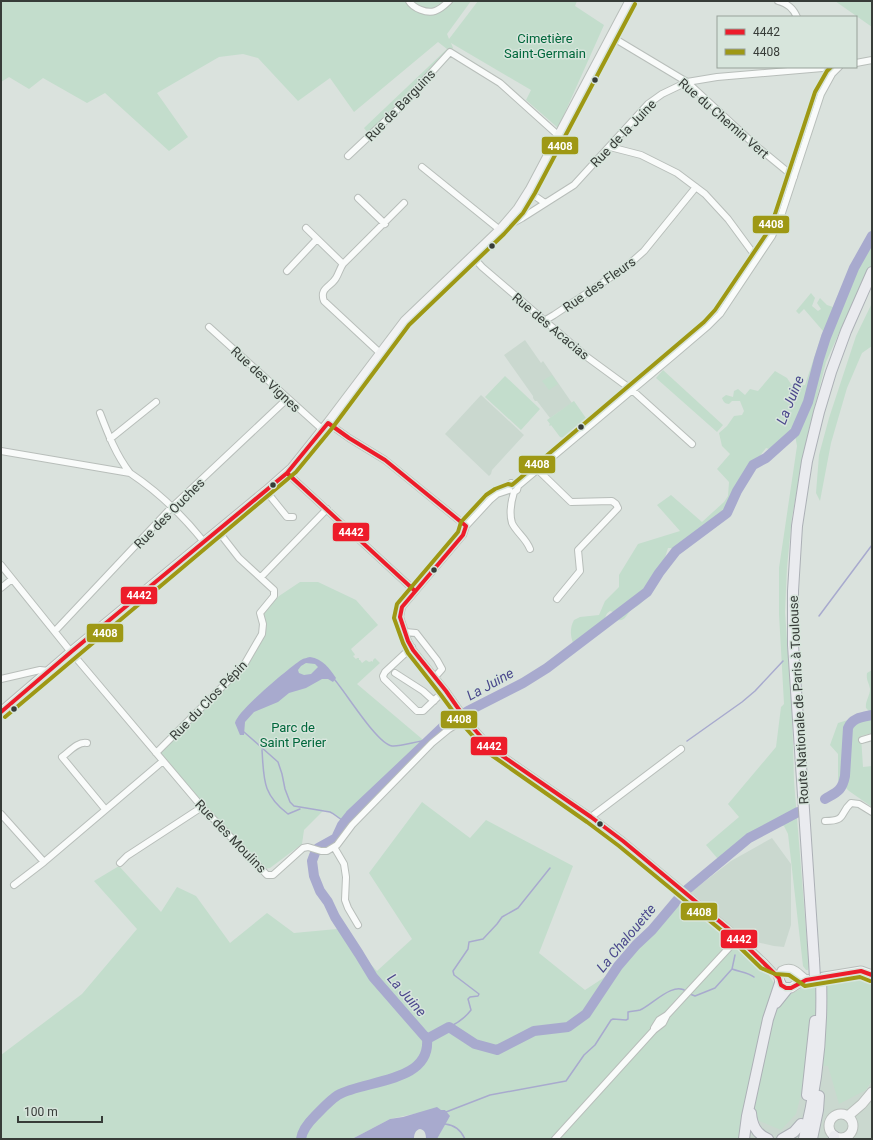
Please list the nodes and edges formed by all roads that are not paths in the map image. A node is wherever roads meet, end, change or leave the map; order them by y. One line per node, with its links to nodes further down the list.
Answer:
1 (409, 1): 2 (street)
2 (449, 1)
3 (630, 1): 6 (main road)
4 (778, 1): 5 (street)
5 (797, 16)
6 (612, 38): 11 (street, Rue du Chemin Vert); 12 (main road)
7 (872, 60): 8 (street)
8 (857, 63)
9 (822, 68): 11 (street, Rue de la Juine)
10 (838, 68): 16 (street)
11 (687, 82): 13 (street, Rue de la Juine); 16 (street, Rue du Chemin Vert)
12 (559, 136): 14 (street, Rue de Barguins); 18 (main road)
13 (610, 146): 17 (street); 21 (street, Rue de la Juine)
14 (348, 156)
15 (422, 167): 24 (street)
16 (794, 177): 26 (street)
17 (696, 187): 26 (street); 32 (street, Rue des Fleurs)
18 (529, 192): 21 (street); 24 (main road)
19 (358, 198): 22 (street)
20 (404, 203): 22 (street)
21 (545, 203): 24 (street, Rue de la Juine)
22 (385, 224): 28 (street)
23 (306, 228): 25 (street)
24 (500, 230): 27 (main road)
25 (317, 240): 28 (street); 29 (street)
26 (758, 256): 35 (street)
27 (473, 257): 32 (street, Rue des Acacias); 34 (main road)
28 (343, 264): 34 (street)
29 (287, 271)
30 (872, 272): 91 (main road, Route Nationale de Paris à Toulouse)
31 (872, 288): 91 (main road, Route Nationale de Paris à Toulouse)
32 (544, 321): 35 (street, Rue des Acacias)
33 (209, 327): 36 (street, Rue des Vignes)
34 (380, 353): 39 (main road)
35 (632, 390): 41 (street, Rue des Acacias); 43 (street)
36 (287, 399): 39 (street, Rue des Vignes); 48 (street, Rue des Ouches)
37 (156, 402): 40 (street)
38 (100, 413): 40 (street)
39 (325, 427): 45 (main road); 51 (street, Rue des Vignes)
40 (110, 440): 44 (street)
41 (692, 444)
42 (1, 452): 44 (street)
43 (538, 470): 47 (street); 60 (street)
44 (130, 473): 48 (street)
45 (287, 473): 46 (main road); 49 (street)
46 (266, 491): 50 (street); 52 (main road)
47 (512, 491): 51 (street); 54 (street)
48 (172, 508): 53 (street); 61 (street, Rue des Ouches)
49 (327, 509): 56 (street); 59 (street)
50 (293, 517)
51 (466, 526): 59 (street)
52 (218, 531): 53 (main road); 56 (street, Rue du Clos Pépin)
53 (204, 542): 64 (main road)
54 (530, 549)
55 (1, 565): 57 (street, Rue des Moulins)
56 (261, 577): 77 (street, Rue du Clos Pépin)
57 (12, 579): 58 (street); 61 (street, Rue des Moulins)
58 (1, 588)
59 (416, 591): 62 (street)
60 (557, 599)
61 (55, 631): 64 (street, Rue des Moulins)
62 (405, 632): 63 (street); 67 (street)
63 (412, 647): 67 (street); 70 (street)
64 (71, 652): 65 (main road); 77 (street, Rue des Moulins)
65 (49, 671): 68 (street); 71 (main road)
66 (395, 673): 70 (street)
67 (435, 677): 69 (street)
68 (1, 679)
69 (445, 690): 70 (street); 72 (street)
70 (434, 701)
71 (1, 712)
72 (467, 720): 83 (street); 85 (street)
73 (872, 737): 74 (street)
74 (862, 740)
75 (87, 743): 80 (street)
76 (681, 748): 83 (street)
77 (156, 753): 78 (street, Rue des Moulins)
78 (163, 761): 79 (street, Rue des Moulins); 80 (street)
79 (202, 808): 85 (street, Rue des Moulins); 87 (street)
80 (105, 809): 86 (street)
81 (872, 812): 84 (street)
82 (1, 814): 86 (street)
83 (591, 817): 90 (street)
84 (824, 821)
85 (334, 847): 89 (street)
86 (44, 862): 88 (street)
87 (120, 863)
88 (14, 885)
89 (358, 925)
90 (738, 938): 92 (street); 103 (street)
91 (817, 960): 96 (main road, Route Nationale de Paris à Toulouse)
92 (765, 963): 93 (street); 95 (street)
93 (785, 969): 95 (main road); 95 (main road)
94 (872, 975): 95 (main road)
95 (792, 982): 99 (main road)
96 (819, 992): 97 (main road, Route Nationale de Paris à Toulouse); 101 (main road, Route Nationale de Paris à Toulouse)
97 (817, 1077): 108 (main road, Route Nationale de Paris à Toulouse); 109 (main road)
98 (872, 1092): 100 (main road)
99 (750, 1107): 104 (main road); 105 (main road)
100 (848, 1116): 102 (main road); 102 (main road)
101 (801, 1124): 106 (main road); 107 (main road, Route Nationale de Paris à Toulouse)
102 (837, 1138)
103 (555, 1139)
104 (744, 1139)
105 (768, 1139)
106 (782, 1139)
107 (797, 1139)
108 (804, 1139)
109 (812, 1139)

